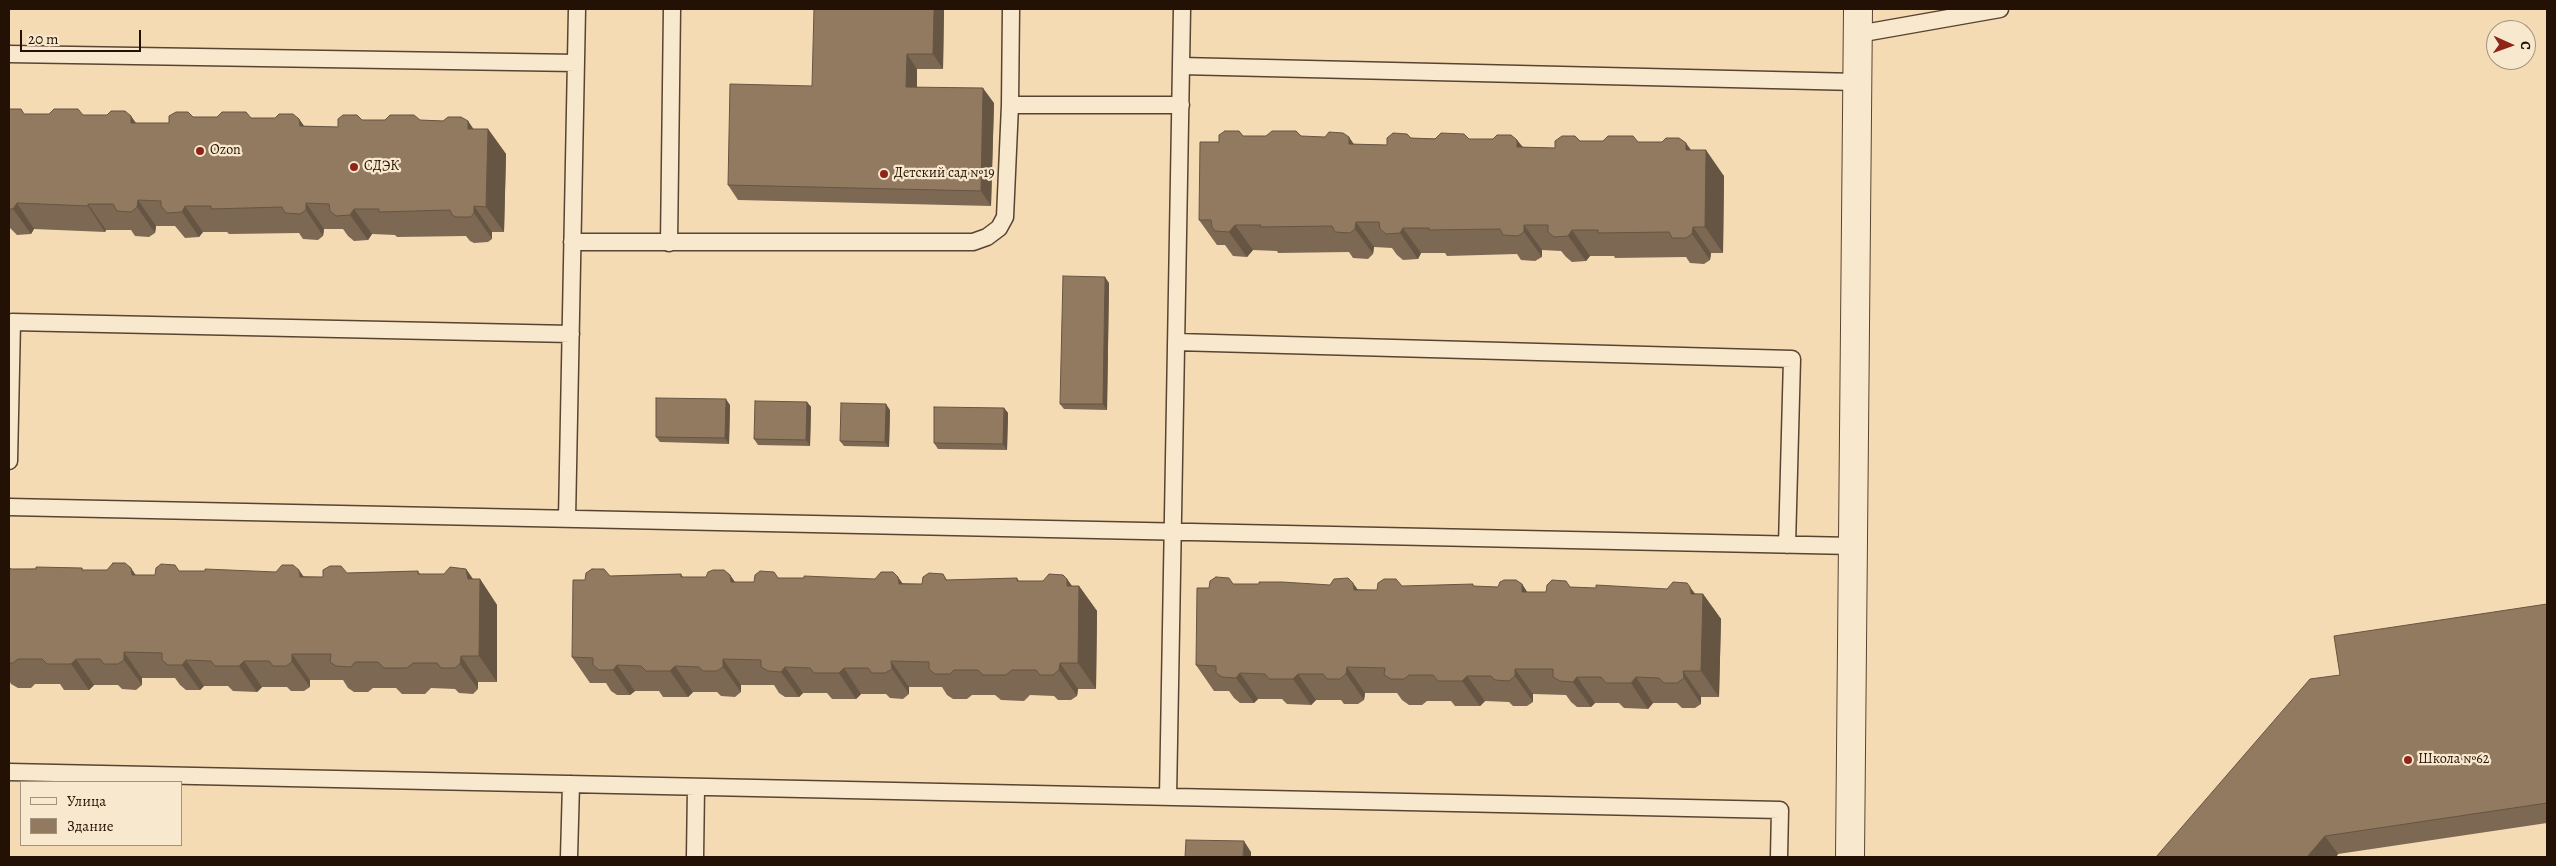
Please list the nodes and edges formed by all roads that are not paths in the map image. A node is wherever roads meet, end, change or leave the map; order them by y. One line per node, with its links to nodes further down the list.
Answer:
1 (577, 9): 8 (lane)
2 (672, 9): 14 (lane)
3 (1011, 9): 11 (lane)
4 (1182, 9): 9 (lane)
5 (2000, 9): 6 (lane)
6 (1858, 21): 10 (street)
7 (9, 54): 8 (lane)
8 (576, 63): 13 (lane)
9 (1181, 66): 10 (lane); 12 (lane)
10 (1857, 82): 22 (street)
11 (1010, 104): 12 (lane); 14 (lane)
12 (1180, 106): 16 (lane)
13 (572, 242): 14 (lane); 15 (lane)
14 (669, 243)
15 (571, 334): 17 (lane); 19 (lane)
16 (1176, 342): 20 (lane); 21 (lane)
17 (9, 461)
18 (9, 507): 19 (lane)
19 (568, 519): 20 (lane)
20 (1172, 532): 21 (lane); 26 (lane)
21 (1787, 545): 22 (lane)
22 (1853, 546): 30 (street)
23 (9, 772): 24 (lane)
24 (571, 784): 25 (lane); 27 (lane)
25 (696, 787): 26 (lane); 28 (lane)
26 (1168, 797): 29 (lane)
27 (570, 857)
28 (694, 857)
29 (1779, 857)
30 (1850, 857)

